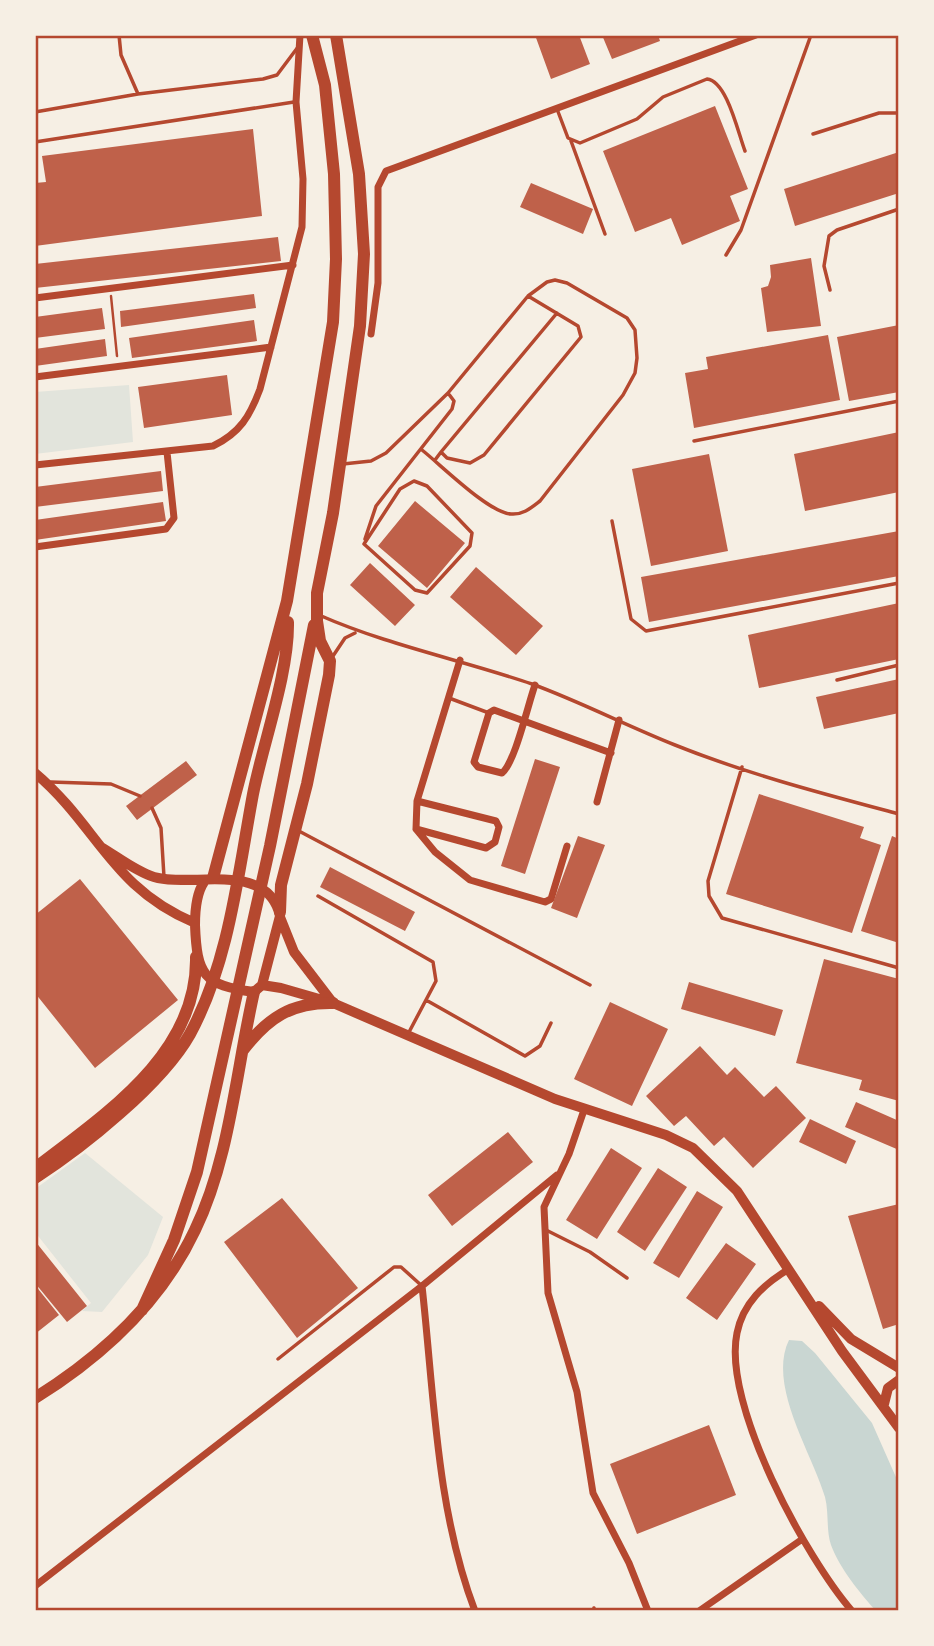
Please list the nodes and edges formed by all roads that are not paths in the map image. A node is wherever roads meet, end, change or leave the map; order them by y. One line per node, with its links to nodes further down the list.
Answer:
1 (118, 35): 8 (lane)
2 (300, 35): 7 (street)
3 (312, 35): 41 (main road)
4 (336, 35): 35 (main road)
5 (756, 35): 10 (street)
6 (811, 35): 19 (lane)
7 (299, 45): 8 (lane); 9 (street)
8 (138, 94): 11 (lane)
9 (296, 102): 15 (lane); 20 (street)
10 (556, 107): 14 (lane); 25 (street)
11 (35, 112)
12 (899, 113): 13 (lane)
13 (813, 134)
14 (571, 141): 16 (lane); 18 (lane)
15 (35, 142)
16 (745, 151)
17 (899, 209): 21 (lane)
18 (605, 234)
19 (726, 255)
20 (293, 265): 23 (street); 26 (street)
21 (830, 290)
22 (528, 296): 24 (lane); 28 (lane); 34 (lane)
23 (35, 298)
24 (557, 313): 33 (lane); 33 (lane)
25 (371, 334)
26 (271, 347): 27 (street); 32 (street)
27 (35, 377)
28 (448, 393): 31 (lane); 35 (lane)
29 (899, 401): 30 (lane)
30 (694, 441)
31 (422, 450): 34 (lane); 38 (lane)
32 (167, 452): 36 (street); 39 (street)
33 (441, 452): 34 (lane)
34 (434, 460)
35 (338, 464): 42 (main road)
36 (35, 465)
37 (612, 521): 40 (lane)
38 (364, 544): 38 (lane)
39 (35, 547)
40 (899, 583)
41 (287, 601): 67 (main road); 83 (main road)
42 (316, 614): 43 (lane); 45 (main road); 89 (main road)
43 (358, 633): 44 (lane); 45 (lane)
44 (460, 660): 48 (lane); 49 (street)
45 (330, 661): 62 (main road)
46 (899, 665): 47 (lane)
47 (838, 680)
48 (535, 685): 51 (street); 52 (lane)
49 (449, 698): 50 (lane); 58 (street)
50 (489, 713): 51 (street); 51 (street)
51 (522, 720): 53 (street)
52 (620, 720): 53 (street); 54 (lane)
53 (611, 753): 59 (street)
54 (742, 767): 61 (lane); 72 (lane)
55 (35, 773): 56 (main road)
56 (46, 782): 57 (lane); 65 (main road)
57 (140, 796)
58 (417, 801): 63 (street); 63 (street)
59 (597, 802)
60 (152, 808): 66 (lane)
61 (899, 814)
62 (295, 829): 69 (main road); 73 (lane)
63 (416, 829): 64 (street)
64 (568, 846)
65 (101, 847): 66 (main road); 70 (main road)
66 (164, 879): 67 (main road)
67 (209, 879): 69 (main road); 70 (main road)
68 (318, 896): 75 (lane)
69 (280, 914): 74 (main road); 76 (main road)
70 (195, 923): 71 (main road)
71 (196, 957): 74 (main road); 81 (main road)
72 (899, 968)
73 (590, 985)
74 (258, 989): 76 (main road); 79 (main road)
75 (426, 1000): 77 (lane); 78 (lane)
76 (332, 1003): 78 (main road); 79 (main road)
77 (551, 1023)
78 (407, 1036): 80 (main road)
79 (241, 1053): 89 (main road)
80 (584, 1110): 82 (street); 85 (main road)
81 (35, 1168)
82 (557, 1175): 84 (street); 87 (street)
83 (35, 1178)
84 (544, 1229): 86 (lane); 99 (street)
85 (789, 1269): 88 (main road); 96 (street)
86 (627, 1278)
87 (422, 1286): 90 (lane); 97 (street); 98 (street)
88 (802, 1289): 91 (main road); 94 (main road)
89 (142, 1310): 93 (main road)
90 (278, 1359)
91 (899, 1368)
92 (899, 1380): 94 (main road)
93 (35, 1398)
94 (884, 1404): 95 (main road)
95 (899, 1428)
96 (801, 1540): 100 (street); 101 (street)
97 (35, 1586)
98 (475, 1611)
99 (648, 1611)
100 (699, 1611)
101 (852, 1611)

